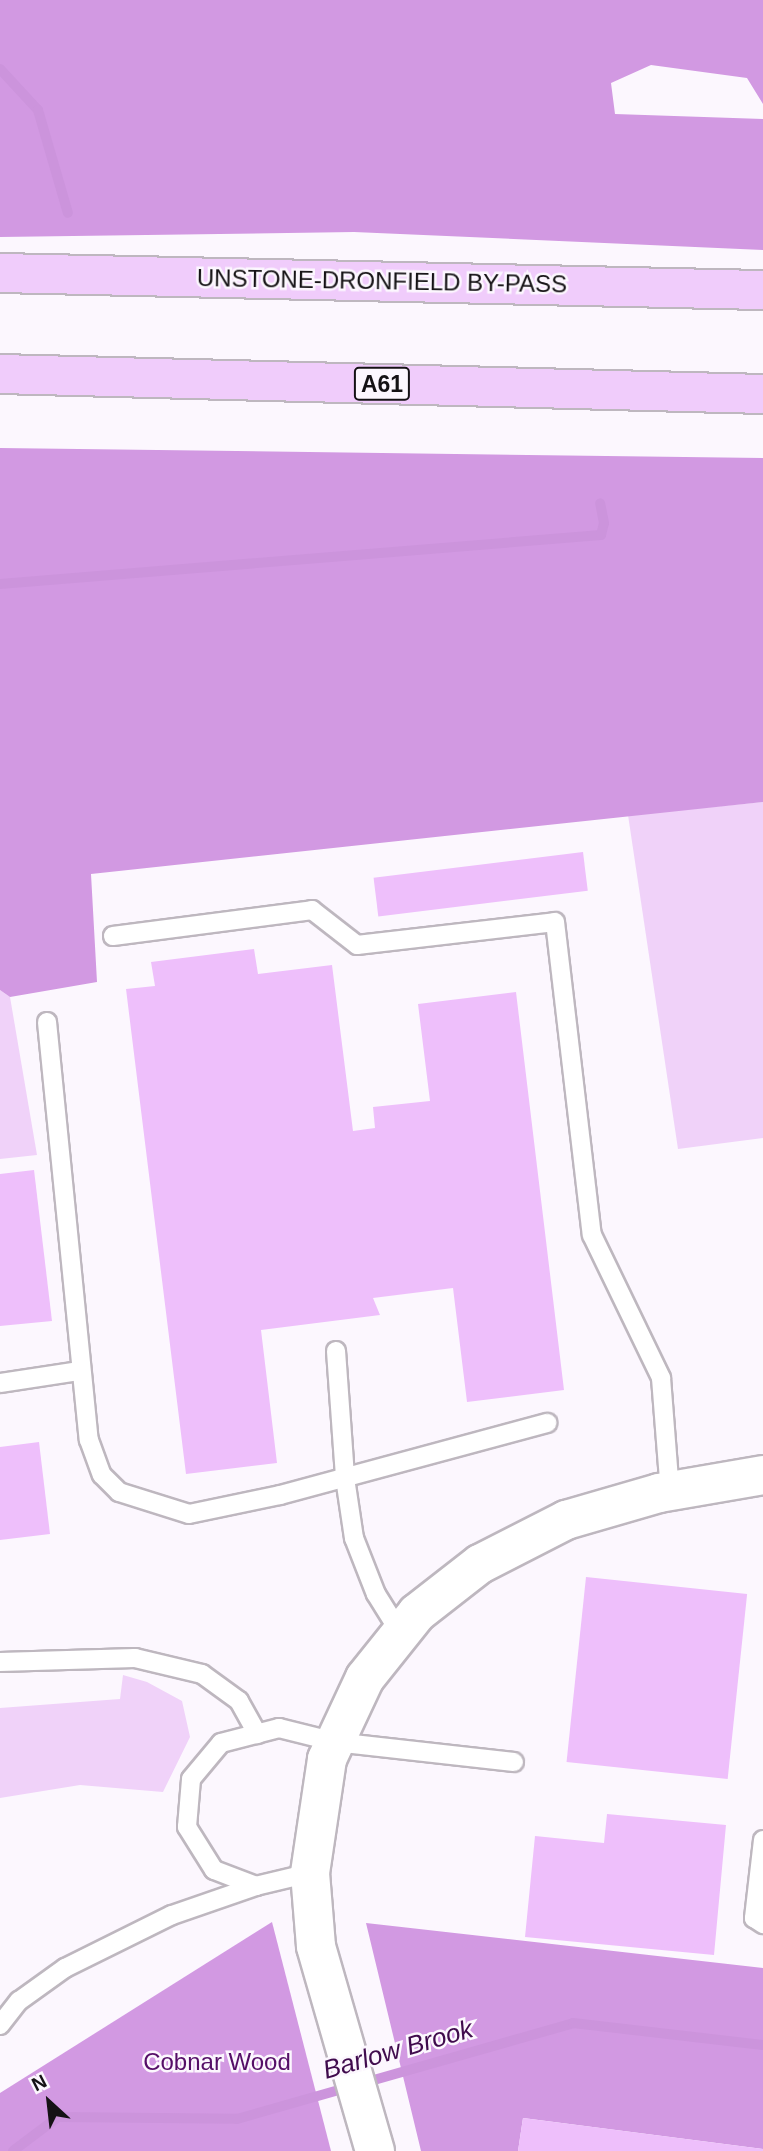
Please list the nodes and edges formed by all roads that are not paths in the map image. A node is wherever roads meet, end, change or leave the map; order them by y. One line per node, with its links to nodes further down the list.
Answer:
1 (0, 273): 2 (highway, UNSTONE-DRONFIELD BY-PASS)
2 (763, 290)
3 (0, 374): 4 (highway, A61)
4 (763, 394)
5 (113, 936): 13 (lane)
6 (47, 1022): 8 (lane)
7 (336, 1351): 12 (lane)
8 (79, 1371): 9 (lane); 12 (lane)
9 (0, 1383)
10 (547, 1423): 12 (lane)
11 (763, 1475): 13 (street)
12 (345, 1478): 14 (lane)
13 (670, 1492): 14 (street)
14 (401, 1634): 17 (street)
15 (0, 1662): 16 (lane)
16 (257, 1734): 17 (lane); 21 (lane)
17 (335, 1742): 18 (lane); 20 (street)
18 (514, 1762)
19 (763, 1840): 22 (lane)
20 (310, 1873): 21 (lane); 24 (street)
21 (256, 1886): 23 (lane)
22 (763, 1924)
23 (0, 2025)
24 (374, 2151)

